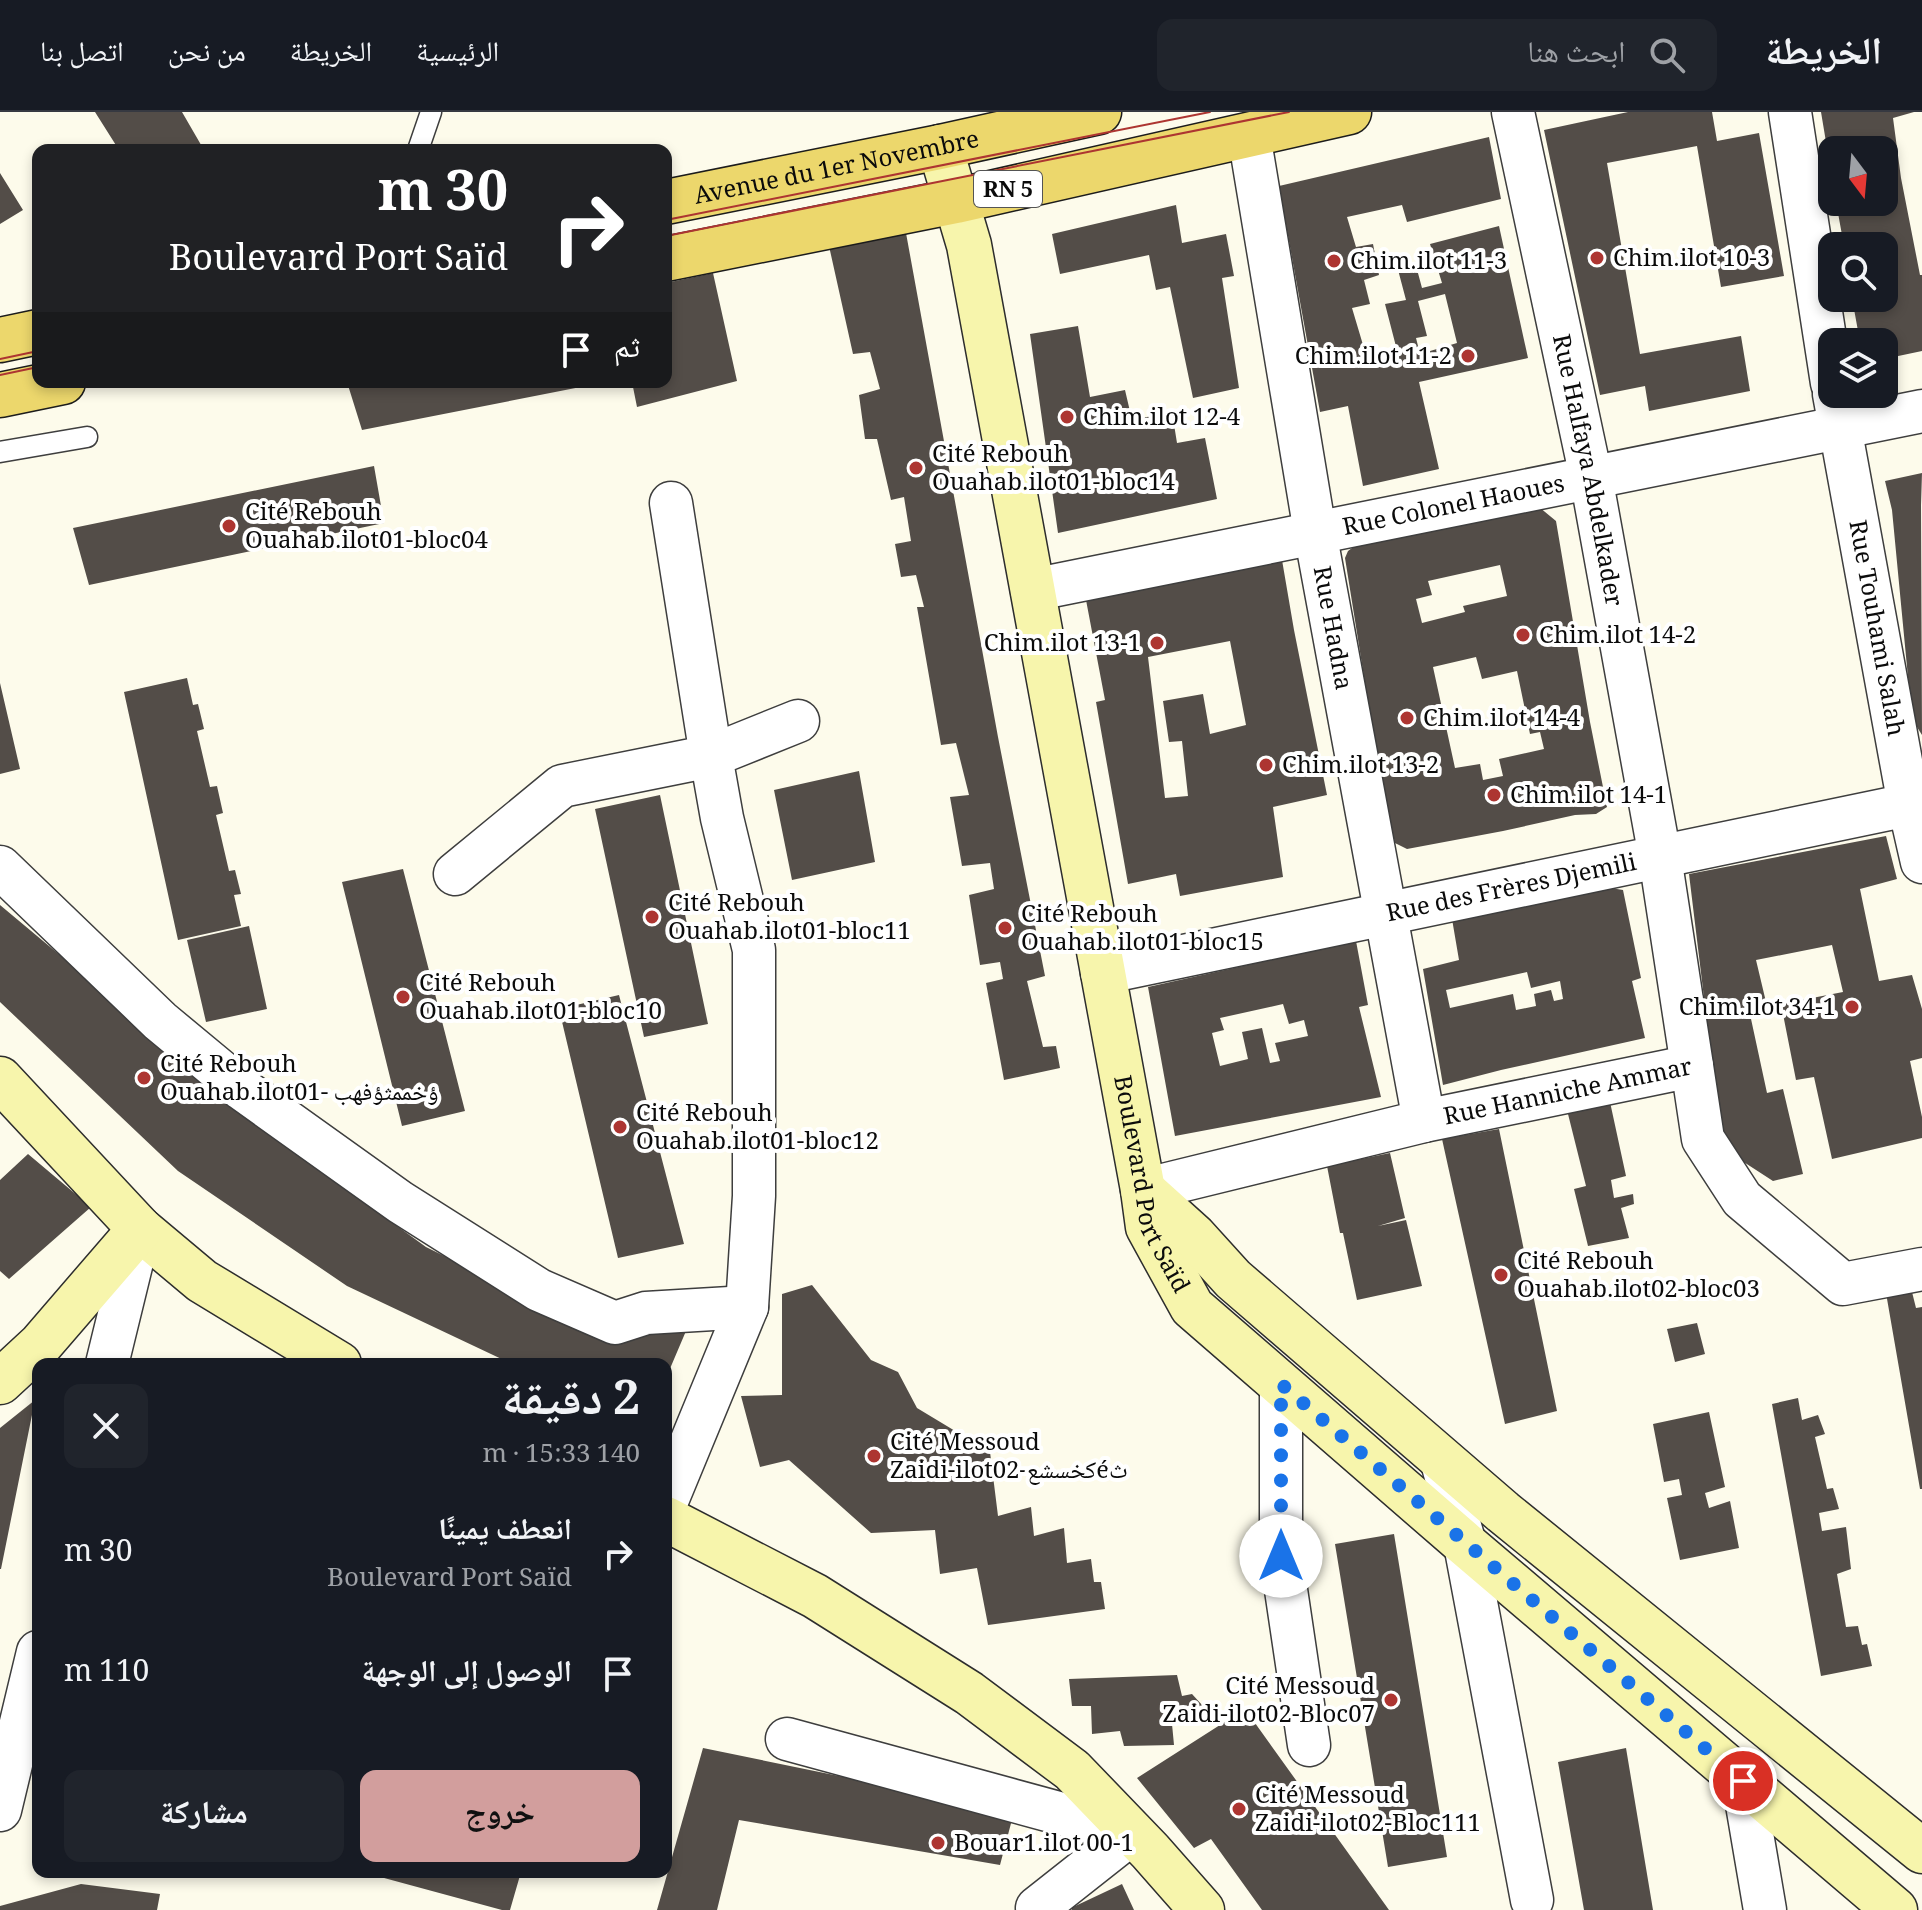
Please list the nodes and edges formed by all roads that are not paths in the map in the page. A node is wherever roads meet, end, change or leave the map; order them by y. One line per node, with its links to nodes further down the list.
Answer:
1 (431, 112): 7 (lane)
2 (1099, 112): 8 (main road, Avenue du 1er Novembre / RN 5)
3 (1349, 112): 6 (main road, RN 5)
4 (1513, 112): 21 (street, Rue Halfaya Abdelkader)
5 (1790, 112): 12 (street)
6 (1249, 135): 10 (main road, RN 5); 23 (street, Rue Hadna)
7 (420, 144)
8 (940, 147): 9 (main road, Avenue du 1er Novembre / RN 5); 10 (main road, Boulevard Port Saïd)
9 (672, 201)
10 (956, 201): 11 (main road, RN 5); 24 (main road, Boulevard Port Saïd)
11 (672, 258)
12 (1823, 328)
13 (32, 333): 14 (main road)
14 (0, 340)
15 (34, 388): 16 (main road)
16 (0, 395)
17 (1836, 410): 18 (street, Rue Colonel Haoues); 21 (street, Rue Colonel Haoues); 27 (street, Rue Touhami Salah)
18 (1922, 411)
19 (87, 437): 20 (lane)
20 (0, 452)
21 (1591, 477): 23 (street, Rue Colonel Haoues); 28 (street, Rue Halfaya Abdelkader)
22 (671, 503): 26 (street)
23 (1315, 532): 24 (street, Rue Colonel Haoues); 32 (street, Rue Hadna)
24 (1032, 590): 33 (main road, Boulevard Port Saïd)
25 (798, 721): 26 (street)
26 (711, 756): 31 (street); 40 (street)
27 (1915, 804): 28 (street, Rue des Frères Djemili); 29 (street, Rue Touhami Salah)
28 (1660, 857): 32 (street, Rue des Frères Djemili); 34 (street, Rue Halfaya Abdelkader)
29 (1922, 862)
30 (0, 867): 40 (street)
31 (455, 874)
32 (1387, 914): 33 (street, Rue des Frères Djemili); 36 (street, Rue Hadna)
33 (1102, 973): 37 (main road, Boulevard Port Saïd)
34 (1692, 1066): 36 (street, Rue Hanniche Ammar); 39 (street, Rue Hanniche Ammar)
35 (0, 1079): 38 (main road)
36 (1424, 1121): 37 (street, Rue Hanniche Ammar)
37 (1143, 1190): 44 (main road, Boulevard Port Saïd); 45 (main road)
38 (140, 1229): 41 (street); 42 (main road); 43 (main road)
39 (1922, 1269)
40 (747, 1307): 46 (street)
41 (108, 1358)
42 (329, 1358)
43 (0, 1382)
44 (1281, 1384): 48 (main road, Boulevard Port Saïd); 51 (street)
45 (1441, 1459): 48 (street); 55 (main road)
46 (672, 1488)
47 (672, 1522): 54 (main road)
48 (1465, 1544): 52 (main road, Boulevard Port Saïd); 56 (street)
49 (32, 1677): 53 (street)
50 (787, 1739): 54 (street)
51 (1309, 1745)
52 (1743, 1781): 59 (street); 60 (main road, Boulevard Port Saïd)
53 (0, 1810)
54 (1132, 1833): 57 (street); 58 (main road)
55 (1922, 1851)
56 (1532, 1900)
57 (1037, 1908)
58 (1202, 1910)
59 (1765, 1910)
60 (1895, 1910)

